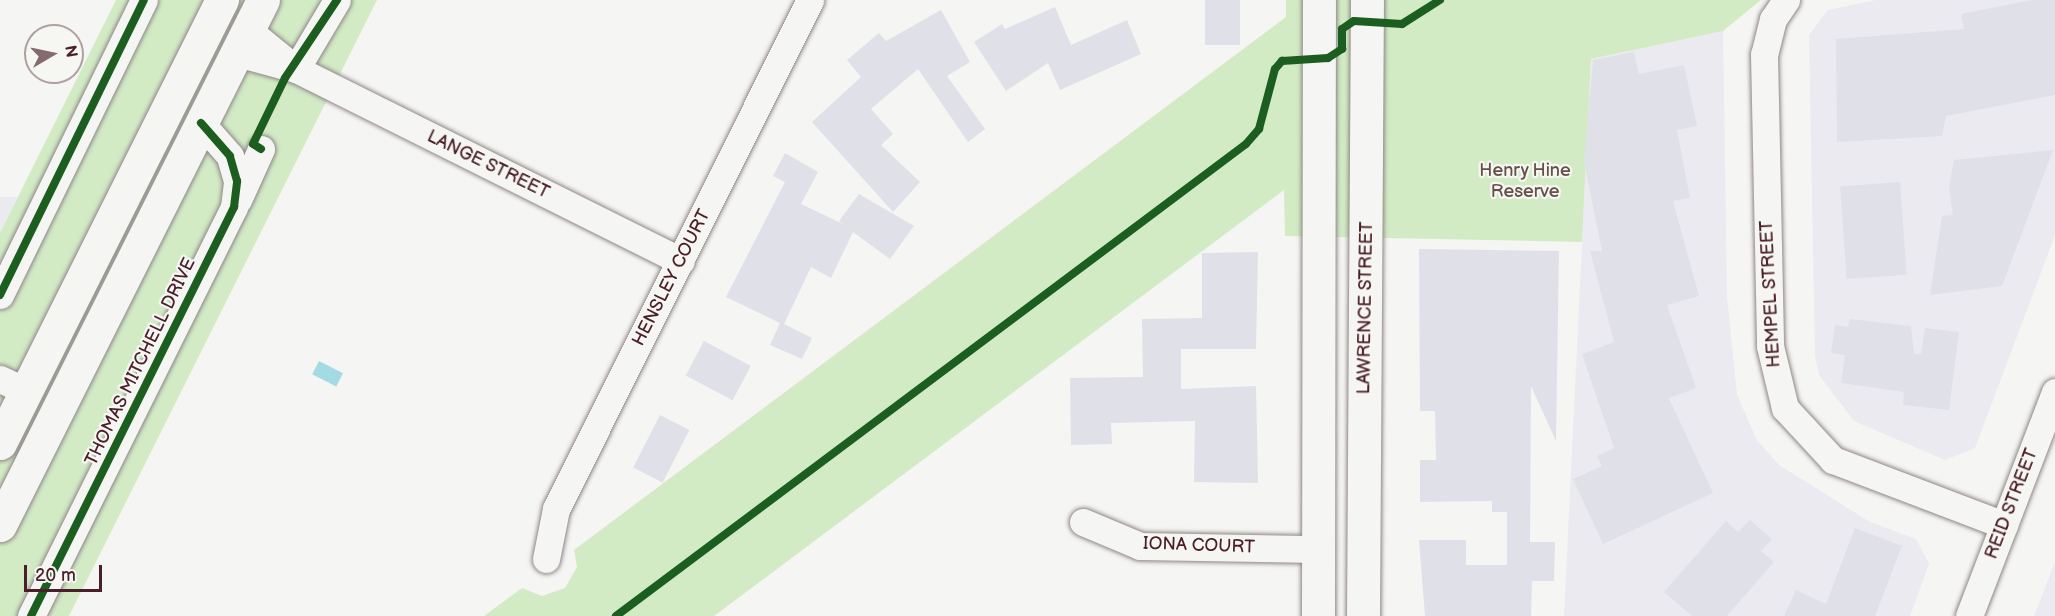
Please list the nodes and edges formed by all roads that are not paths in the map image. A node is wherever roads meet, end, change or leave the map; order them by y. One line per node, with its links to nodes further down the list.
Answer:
1 (144, 0): 16 (street)
2 (262, 0): 9 (street)
3 (337, 0): 10 (street)
4 (810, 0): 15 (street, HENSLEY COURT)
5 (1319, 0): 23 (street)
6 (1367, 0): 24 (street, LAWRENCE STREET)
7 (1786, 0): 22 (street, HEMPEL STREET)
8 (216, 13): 9 (street); 12 (street)
9 (242, 42): 10 (street, LANGE STREET); 11 (street)
10 (296, 69): 15 (street, LANGE STREET)
11 (201, 123): 12 (street); 14 (street, THOMAS MITCHELL DRIVE); 19 (street)
12 (156, 131): 18 (street)
13 (261, 149): 14 (street)
14 (234, 207): 26 (street, THOMAS MITCHELL DRIVE)
15 (681, 261): 25 (street, HENSLEY COURT)
16 (0, 296)
17 (2055, 392): 22 (street, REID STREET)
18 (8, 407): 19 (street)
19 (53, 418): 21 (street)
20 (1083, 522): 23 (street, IONA COURT)
21 (0, 525)
22 (2004, 525): 29 (street, REID STREET)
23 (1319, 549): 24 (street); 27 (street)
24 (1363, 549): 28 (street, LAWRENCE STREET)
25 (546, 559)
26 (31, 616)
27 (1318, 616)
28 (1363, 616)
29 (1969, 616)

